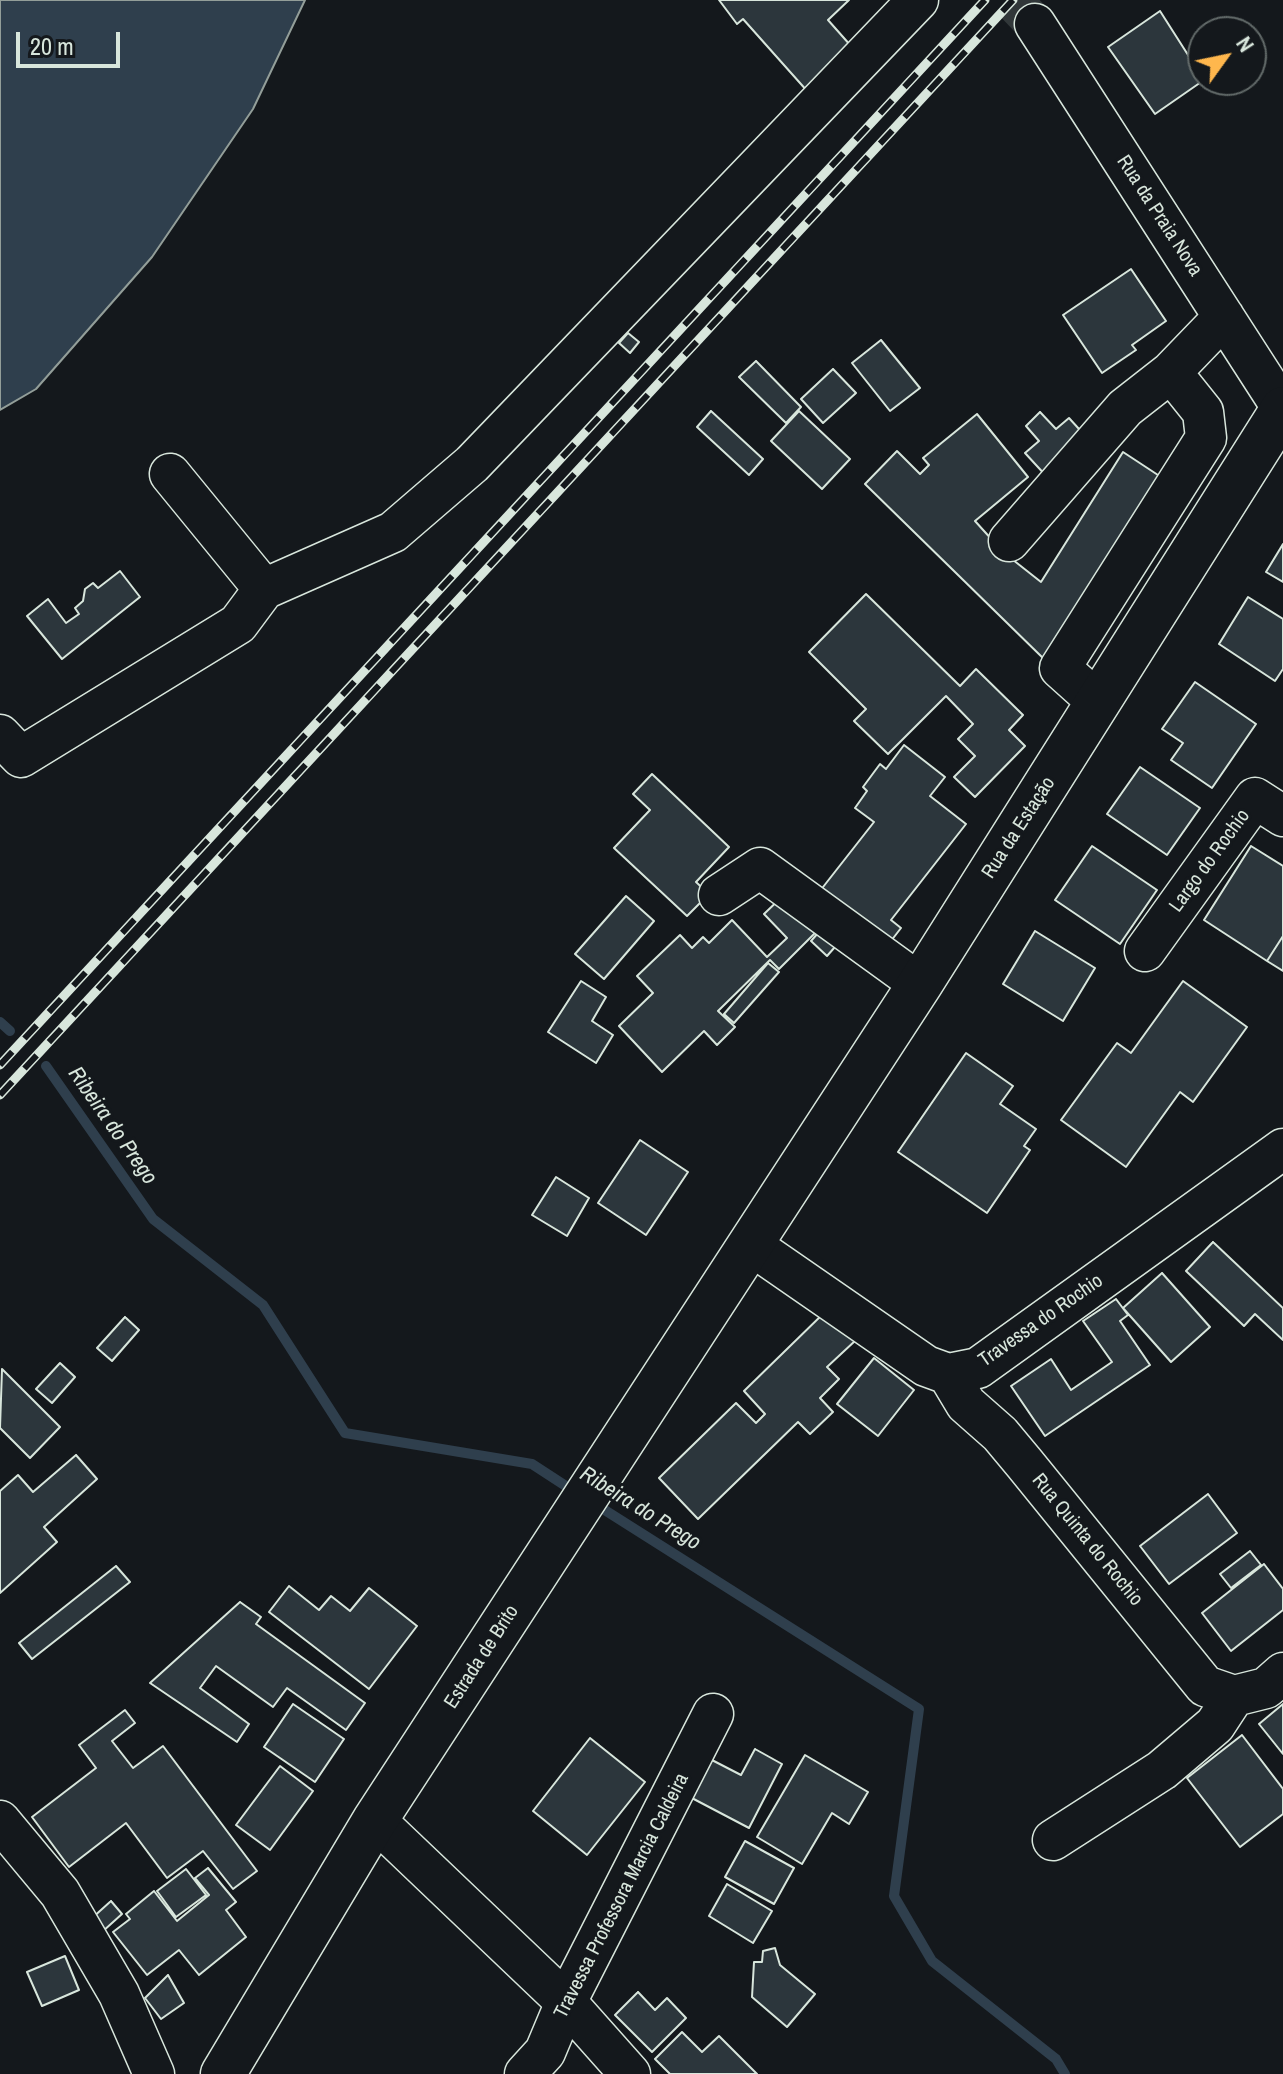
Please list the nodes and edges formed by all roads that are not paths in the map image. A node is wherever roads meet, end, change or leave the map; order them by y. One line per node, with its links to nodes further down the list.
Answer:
1 (918, 0): 8 (street)
2 (1035, 24): 3 (street, Rua da Praia Nova)
3 (1224, 317): 4 (street); 5 (street, Rua da Praia Nova)
4 (1171, 372): 7 (street); 9 (street)
5 (1279, 427): 9 (main road, Rua da Estação)
6 (170, 474): 8 (street)
7 (1009, 541)
8 (264, 589): 10 (street)
9 (1099, 703): 14 (main road, Rua da Estação)
10 (0, 735)
11 (1283, 816): 13 (street, Largo do Rochio)
12 (719, 895): 14 (street)
13 (1145, 951)
14 (920, 984): 16 (main road, Rua da Estação)
15 (1283, 1149): 17 (street, Travessa do Rochio)
16 (751, 1245): 17 (street); 21 (main road, Estrada de Brito)
17 (948, 1374): 19 (street, Rua Quinta do Rochio)
18 (1283, 1673): 19 (street)
19 (1234, 1696): 23 (street)
20 (713, 1714): 24 (street, Travessa Professora Marcia Caldeira)
21 (375, 1820): 24 (street); 26 (main road, Estrada de Brito)
22 (0, 1821): 25 (street)
23 (1053, 1840)
24 (566, 2002): 27 (street, Travessa Professora Marcia Caldeira); 28 (street)
25 (154, 2074)
26 (223, 2074)
27 (525, 2074)
28 (630, 2074)

